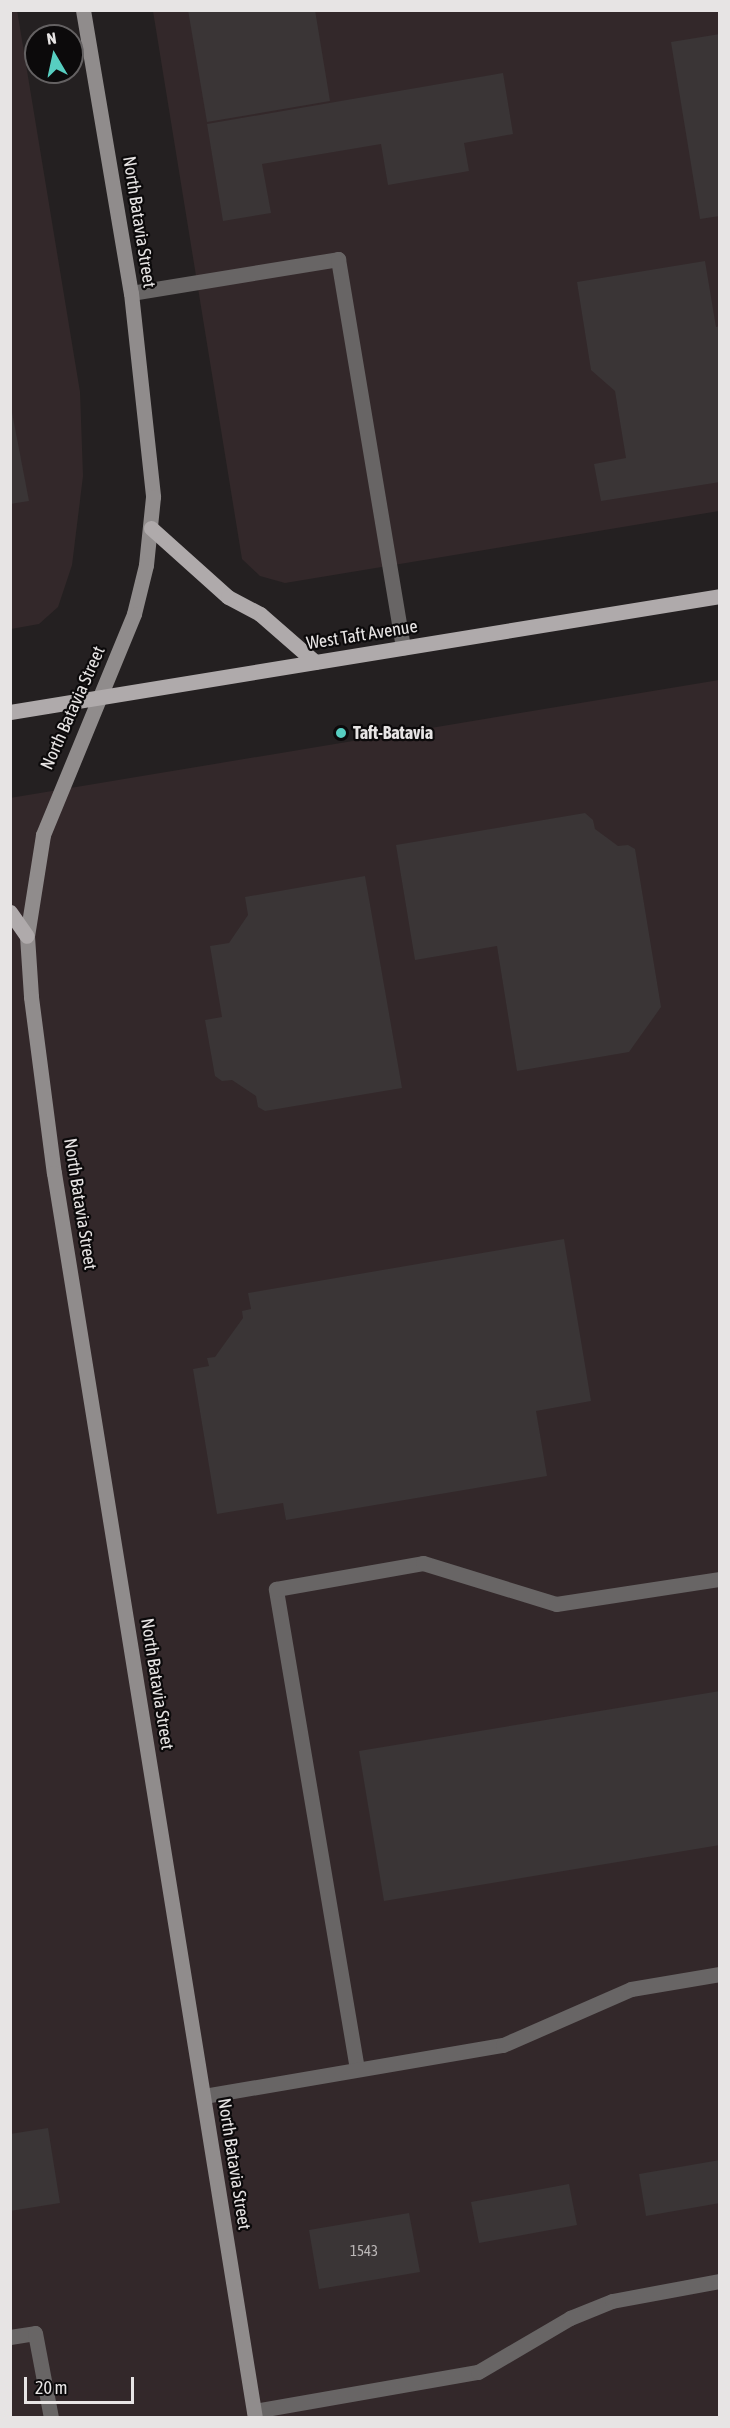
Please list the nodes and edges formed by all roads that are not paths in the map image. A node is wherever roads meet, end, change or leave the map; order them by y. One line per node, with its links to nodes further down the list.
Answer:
1 (83, 10): 2 (street, North Batavia Street)
2 (131, 293): 3 (street, North Batavia Street); 5 (lane)
3 (151, 528): 6 (main road); 7 (street, North Batavia Street)
4 (720, 596): 5 (main road, West Taft Avenue)
5 (403, 648): 6 (main road, West Taft Avenue)
6 (315, 662): 7 (main road, West Taft Avenue)
7 (101, 697): 8 (main road, West Taft Avenue); 10 (street, North Batavia Street)
8 (10, 712)
9 (10, 912): 10 (main road)
10 (27, 936): 14 (street, North Batavia Street)
11 (720, 1579): 13 (lane)
12 (720, 1974): 13 (lane)
13 (357, 2069): 14 (lane)
14 (204, 2096): 17 (street, North Batavia Street)
15 (720, 2281): 17 (lane)
16 (10, 2337): 18 (lane)
17 (255, 2414)
18 (51, 2418)

